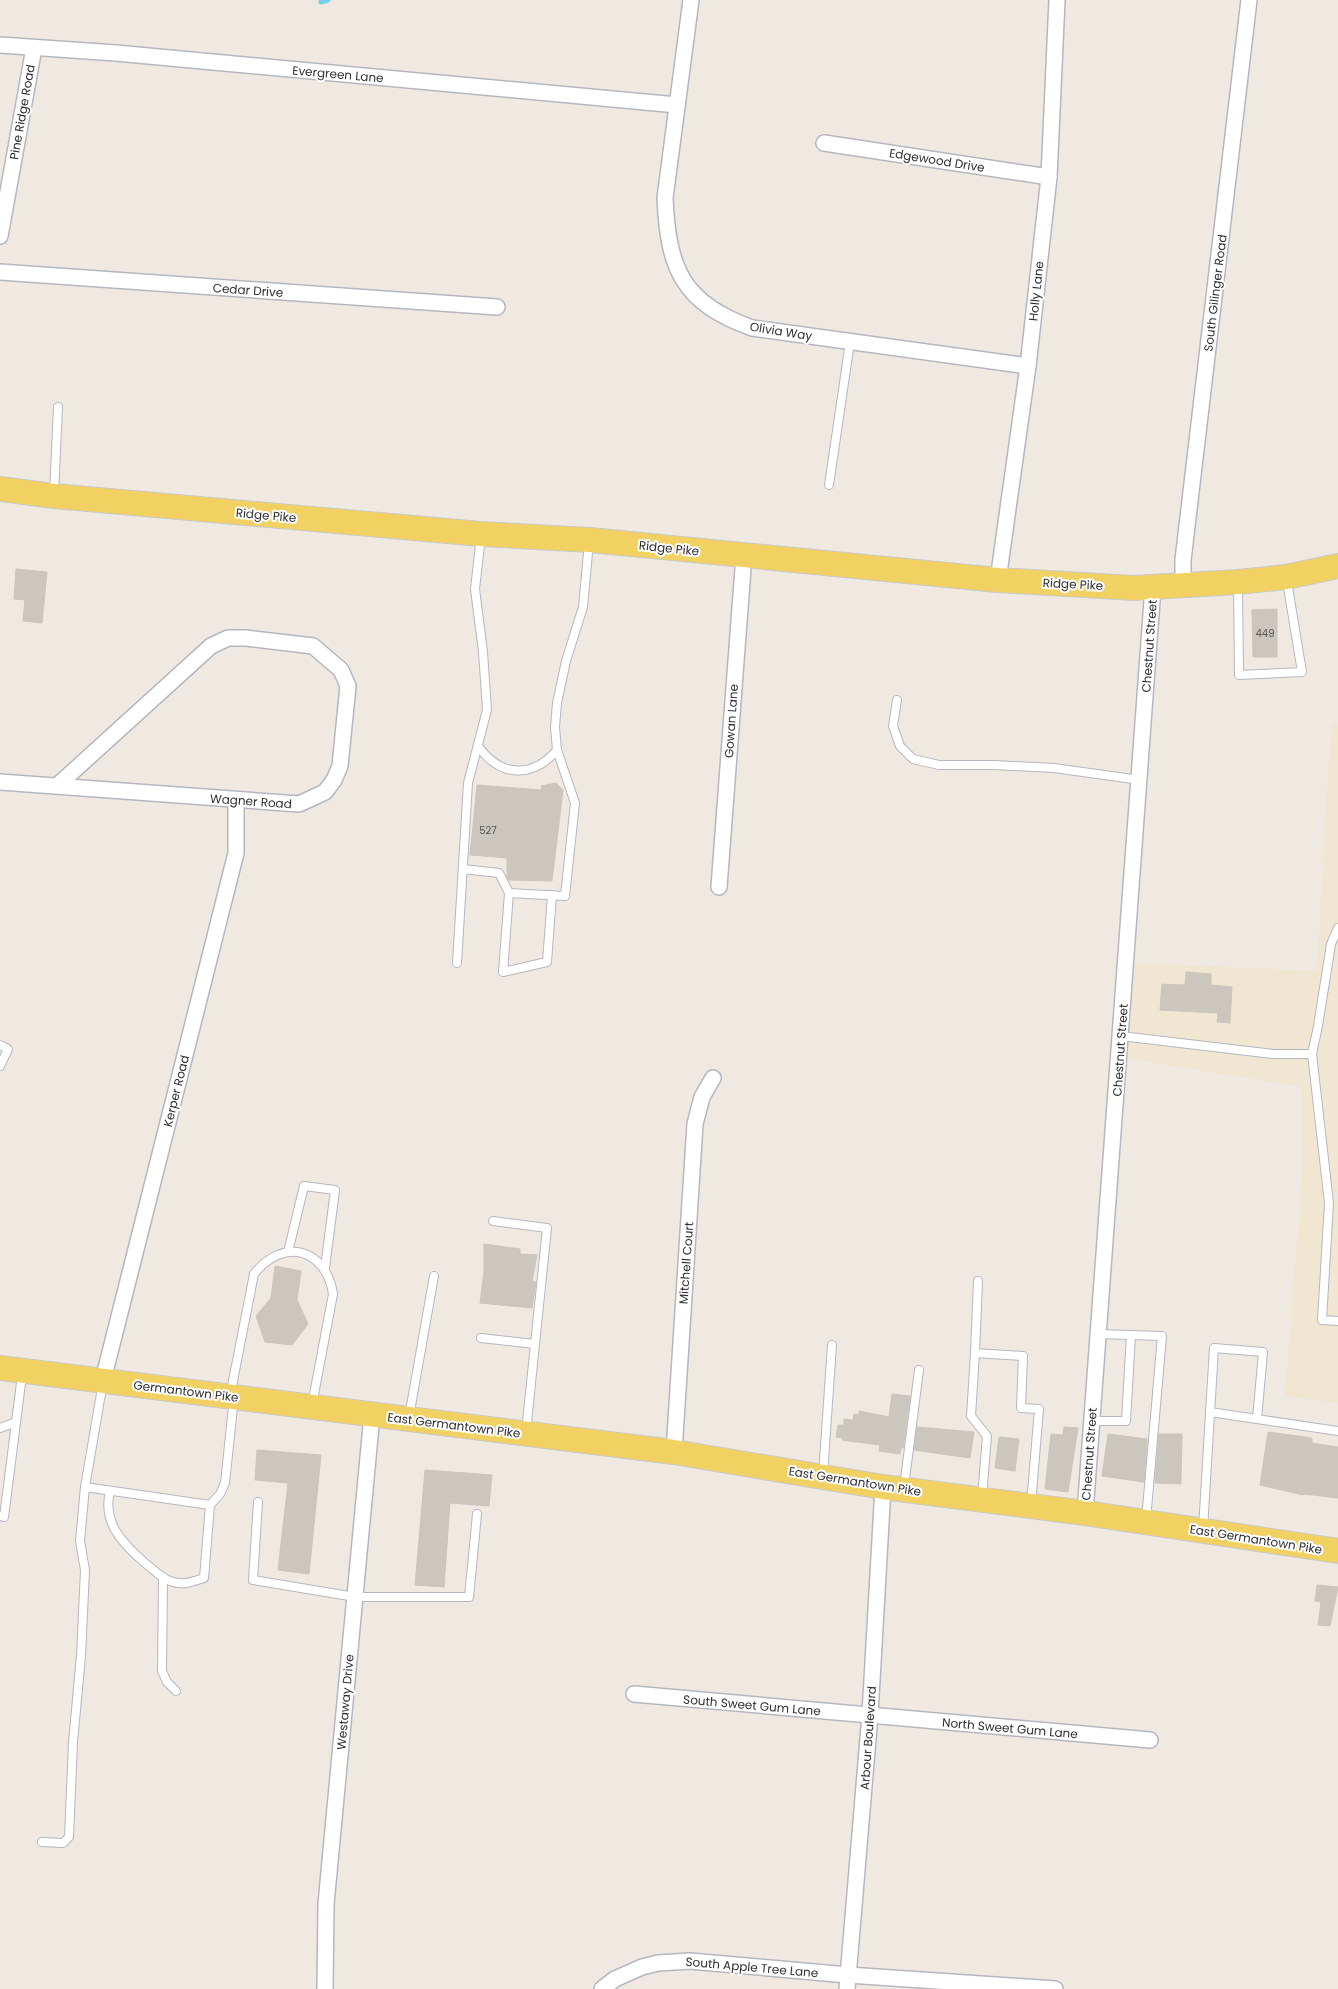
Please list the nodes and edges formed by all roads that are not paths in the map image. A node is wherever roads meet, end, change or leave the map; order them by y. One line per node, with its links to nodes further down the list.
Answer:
1 (691, 0): 6 (street, Olivia Way)
2 (1057, 0): 8 (street, Holly Lane)
3 (1249, 0): 25 (street, South Gilinger Road)
4 (0, 44): 5 (street, Evergreen Lane)
5 (34, 48): 6 (street, Evergreen Lane); 9 (street, Pine Ridge Road)
6 (677, 105): 12 (street, Olivia Way)
7 (824, 143): 8 (street, Edgewood Drive)
8 (1049, 177): 13 (street, Holly Lane)
9 (0, 236)
10 (0, 272): 11 (street, Cedar Drive)
11 (497, 307)
12 (850, 342): 13 (street, Olivia Way); 15 (lane)
13 (1028, 366): 23 (street, Holly Lane)
14 (58, 408): 17 (lane)
15 (829, 485)
16 (0, 489): 17 (main road, Ridge Pike)
17 (54, 496): 18 (main road, Ridge Pike)
18 (481, 534): 19 (main road, Ridge Pike); 28 (lane)
19 (590, 540): 20 (main road, Ridge Pike); 29 (lane)
20 (744, 555): 23 (main road, Ridge Pike); 35 (street, Gowan Lane)
21 (1338, 566): 22 (main road, Ridge Pike)
22 (1286, 577): 24 (main road, Ridge Pike); 24 (lane)
23 (998, 580): 26 (main road, Ridge Pike)
24 (1238, 582): 25 (main road, Ridge Pike)
25 (1183, 586): 26 (main road, Ridge Pike)
26 (1153, 588): 30 (street, Chestnut Street)
27 (898, 700): 30 (lane)
28 (478, 746): 29 (lane); 34 (lane)
29 (557, 750): 37 (lane)
30 (1140, 780): 40 (street, Chestnut Street)
31 (0, 782): 32 (street, Wagner Road)
32 (58, 786): 33 (street, Wagner Road); 33 (street, Wagner Road)
33 (236, 800): 59 (street, Kerper Road)
34 (463, 869): 36 (lane); 39 (lane)
35 (719, 887)
36 (509, 894): 37 (lane); 37 (lane)
37 (552, 895)
38 (1338, 928): 42 (lane)
39 (457, 963)
40 (1120, 1036): 42 (lane); 51 (street, Chestnut Street)
41 (0, 1045): 43 (lane)
42 (1312, 1054): 50 (lane)
43 (0, 1066)
44 (713, 1078): 71 (street, Mitchell Court)
45 (493, 1221): 54 (lane)
46 (288, 1252): 47 (lane); 47 (lane); 60 (lane)
47 (325, 1268): 61 (lane)
48 (434, 1276): 64 (lane)
49 (978, 1281): 56 (lane)
50 (1338, 1321)
51 (1098, 1334): 52 (lane); 66 (street, Chestnut Street)
52 (1131, 1335): 66 (lane); 83 (lane)
53 (481, 1338): 54 (lane)
54 (535, 1344): 70 (lane)
55 (832, 1345): 72 (lane)
56 (975, 1353): 76 (lane); 79 (lane)
57 (11, 1369): 59 (main road, Germantown Pike); 67 (lane)
58 (919, 1370): 74 (lane)
59 (103, 1380): 60 (main road, Germantown Pike); 73 (lane)
60 (230, 1396): 61 (main road, Germantown Pike); 78 (lane)
61 (311, 1407): 63 (main road, Germantown Pike)
62 (1210, 1412): 65 (lane); 65 (lane); 84 (lane)
63 (372, 1415): 64 (main road, East Germantown Pike); 87 (street, Westaway Drive)
64 (409, 1419): 70 (main road, East Germantown Pike)
65 (1257, 1419): 69 (lane)
66 (1092, 1421): 80 (street, Chestnut Street)
67 (16, 1422): 68 (lane); 82 (lane)
68 (0, 1428)
69 (1338, 1431)
70 (526, 1434): 71 (main road, East Germantown Pike)
71 (674, 1452): 72 (main road, East Germantown Pike)
72 (823, 1476): 74 (main road, East Germantown Pike)
73 (85, 1487): 75 (lane); 92 (lane)
74 (894, 1488): 76 (main road, East Germantown Pike); 90 (street, Arbour Boulevard)
75 (110, 1491): 78 (lane); 86 (lane)
76 (982, 1499): 79 (main road, East Germantown Pike)
77 (258, 1502): 87 (lane)
78 (210, 1505): 86 (lane)
79 (1031, 1506): 80 (main road, East Germantown Pike)
80 (1085, 1513): 83 (main road, East Germantown Pike)
81 (477, 1514): 87 (lane)
82 (0, 1516)
83 (1146, 1522): 84 (main road, East Germantown Pike)
84 (1203, 1531): 85 (main road, East Germantown Pike)
85 (1338, 1551)
86 (163, 1577): 88 (lane)
87 (355, 1597): 94 (street, Westaway Drive)
88 (176, 1691)
89 (634, 1694): 90 (street, South Sweet Gum Lane)
90 (870, 1715): 91 (street, North Sweet Gum Lane); 93 (street, Arbour Boulevard)
91 (1150, 1740)
92 (42, 1842)
93 (847, 1982): 95 (street, South Apple Tree Lane); 96 (street, South Apple Tree Lane)
94 (324, 1989)
95 (602, 1989)
96 (1055, 1989)

